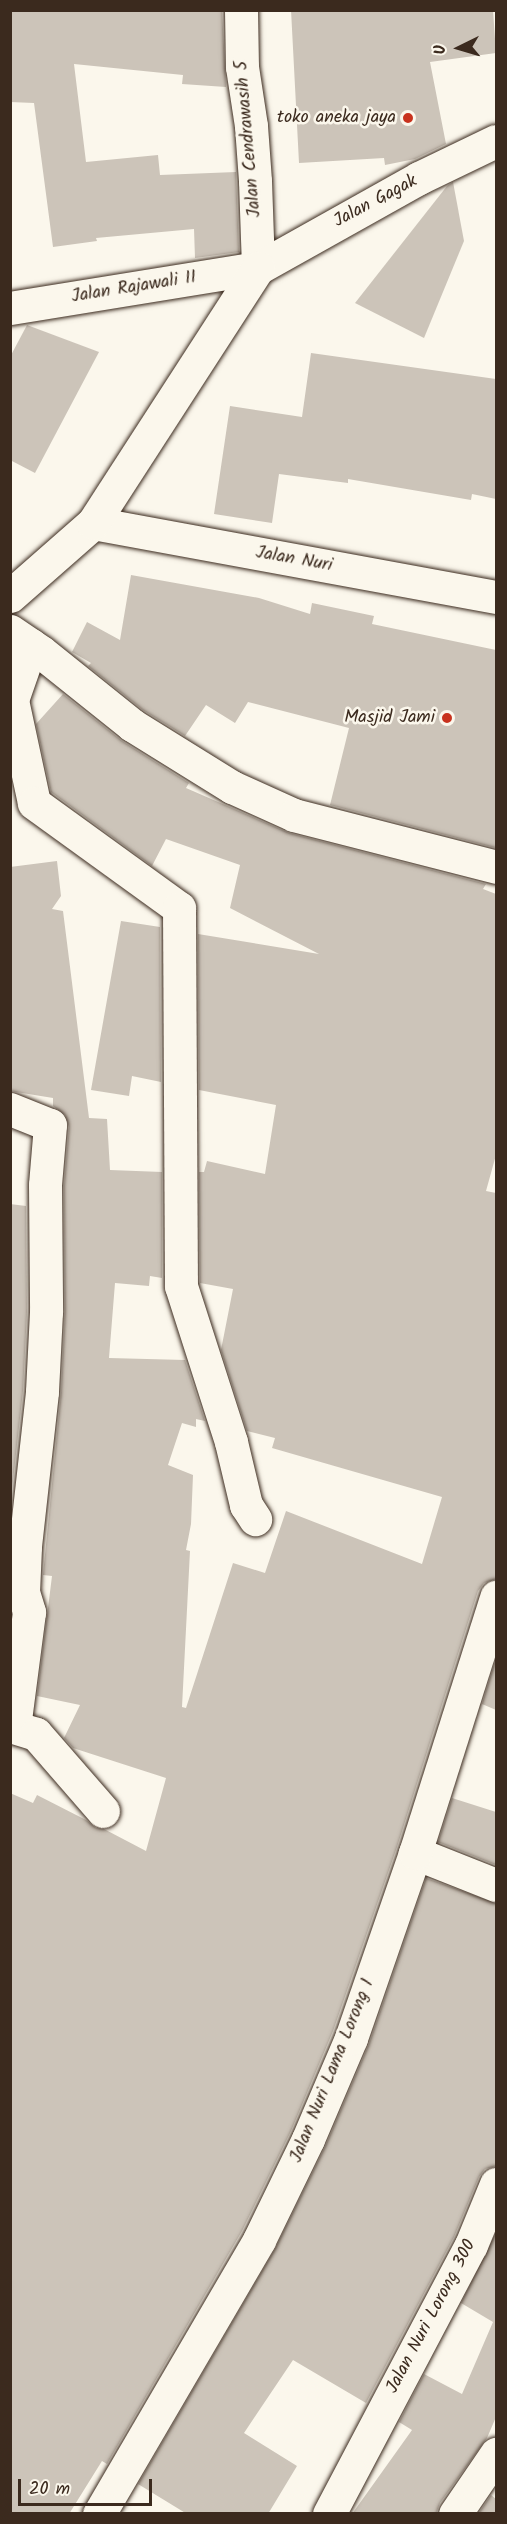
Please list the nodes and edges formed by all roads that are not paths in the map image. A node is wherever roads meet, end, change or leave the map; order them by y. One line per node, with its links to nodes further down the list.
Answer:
1 (241, 10): 3 (street, Jalan Cendrawasih 5)
2 (496, 141): 3 (street, Jalan Gagak)
3 (258, 268): 4 (street, Jalan Rajawali II); 5 (street)
4 (10, 308)
5 (93, 522): 6 (street); 7 (street, Jalan Nuri)
6 (10, 596)
7 (496, 597)
8 (21, 638): 9 (street); 11 (street)
9 (496, 867)
10 (10, 1109): 13 (street)
11 (255, 1519)
12 (496, 1597): 15 (street, Jalan Nuri Lama Lorong 1)
13 (12, 1727): 14 (street)
14 (103, 1811)
15 (415, 1853): 16 (street); 19 (street, Jalan Nuri Lama Lorong 1)
16 (496, 1885)
17 (496, 2184): 20 (street, Jalan Nuri Lorong 300)
18 (496, 2454): 21 (street)
19 (99, 2514)
20 (328, 2514)
21 (454, 2514)

